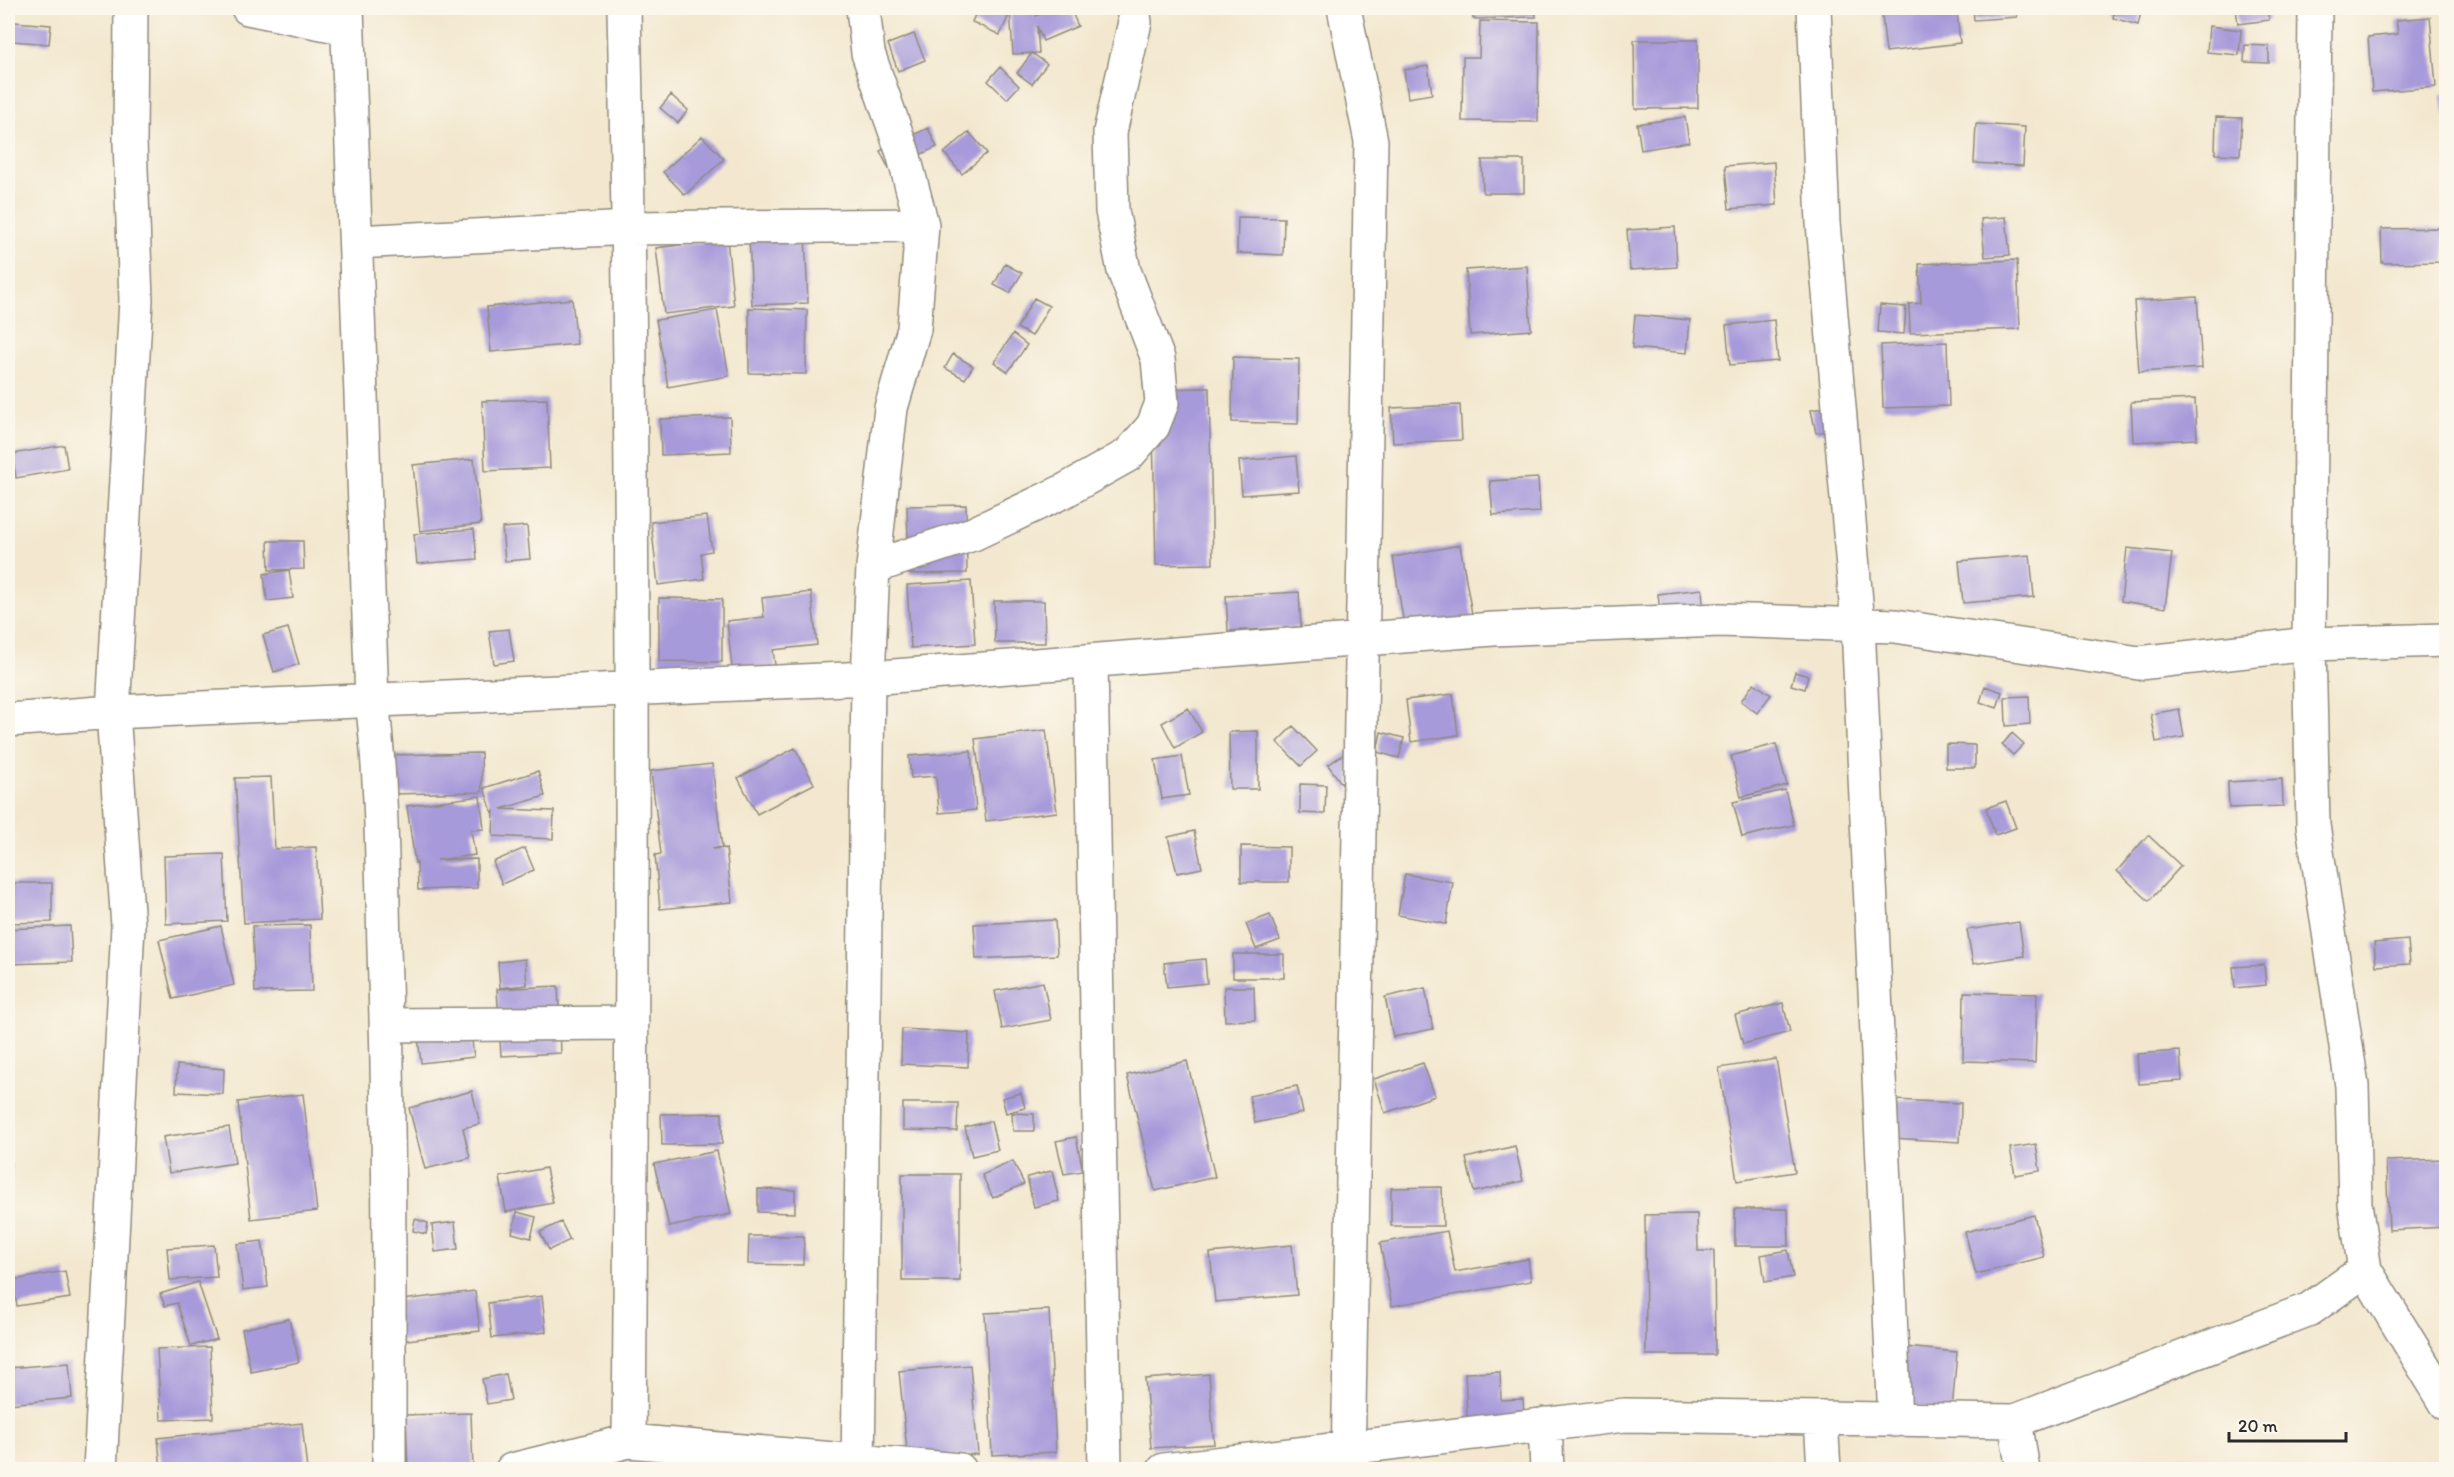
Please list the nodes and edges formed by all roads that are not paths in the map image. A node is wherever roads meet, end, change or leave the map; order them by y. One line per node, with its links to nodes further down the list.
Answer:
1 (131, 8): 22 (street)
2 (248, 8): 9 (street)
3 (624, 8): 11 (street)
4 (863, 8): 10 (street)
5 (1344, 8): 15 (street)
6 (1814, 8): 14 (street)
7 (2315, 8): 17 (street)
8 (1137, 12): 13 (street)
9 (347, 18): 12 (street)
10 (922, 225): 11 (street); 13 (street)
11 (630, 228): 12 (street); 20 (street)
12 (356, 242): 21 (street)
13 (873, 567): 19 (street)
14 (1858, 625): 15 (street); 17 (street); 29 (street)
15 (1362, 640): 18 (street); 33 (street)
16 (2446, 640): 17 (street)
17 (2309, 644): 26 (street)
18 (1091, 662): 19 (street); 39 (street)
19 (868, 678): 20 (street); 34 (street)
20 (633, 687): 21 (street); 24 (street)
21 (372, 700): 22 (street); 25 (street)
22 (113, 712): 23 (street); 35 (street)
23 (8, 720)
24 (632, 1023): 25 (street); 32 (street)
25 (387, 1025): 36 (street)
26 (2365, 1270): 27 (street); 30 (street)
27 (2446, 1403)
28 (1821, 1418): 29 (street); 31 (street); 42 (street)
29 (1895, 1420): 30 (street)
30 (2014, 1421): 43 (street)
31 (1545, 1424): 33 (street); 41 (street)
32 (629, 1441): 34 (street); 37 (street)
33 (1348, 1458): 40 (street)
34 (858, 1465): 38 (street)
35 (100, 1470)
36 (389, 1470)
37 (512, 1470)
38 (960, 1470)
39 (1105, 1470)
40 (1164, 1470)
41 (1547, 1470)
42 (1824, 1470)
43 (2023, 1470)

